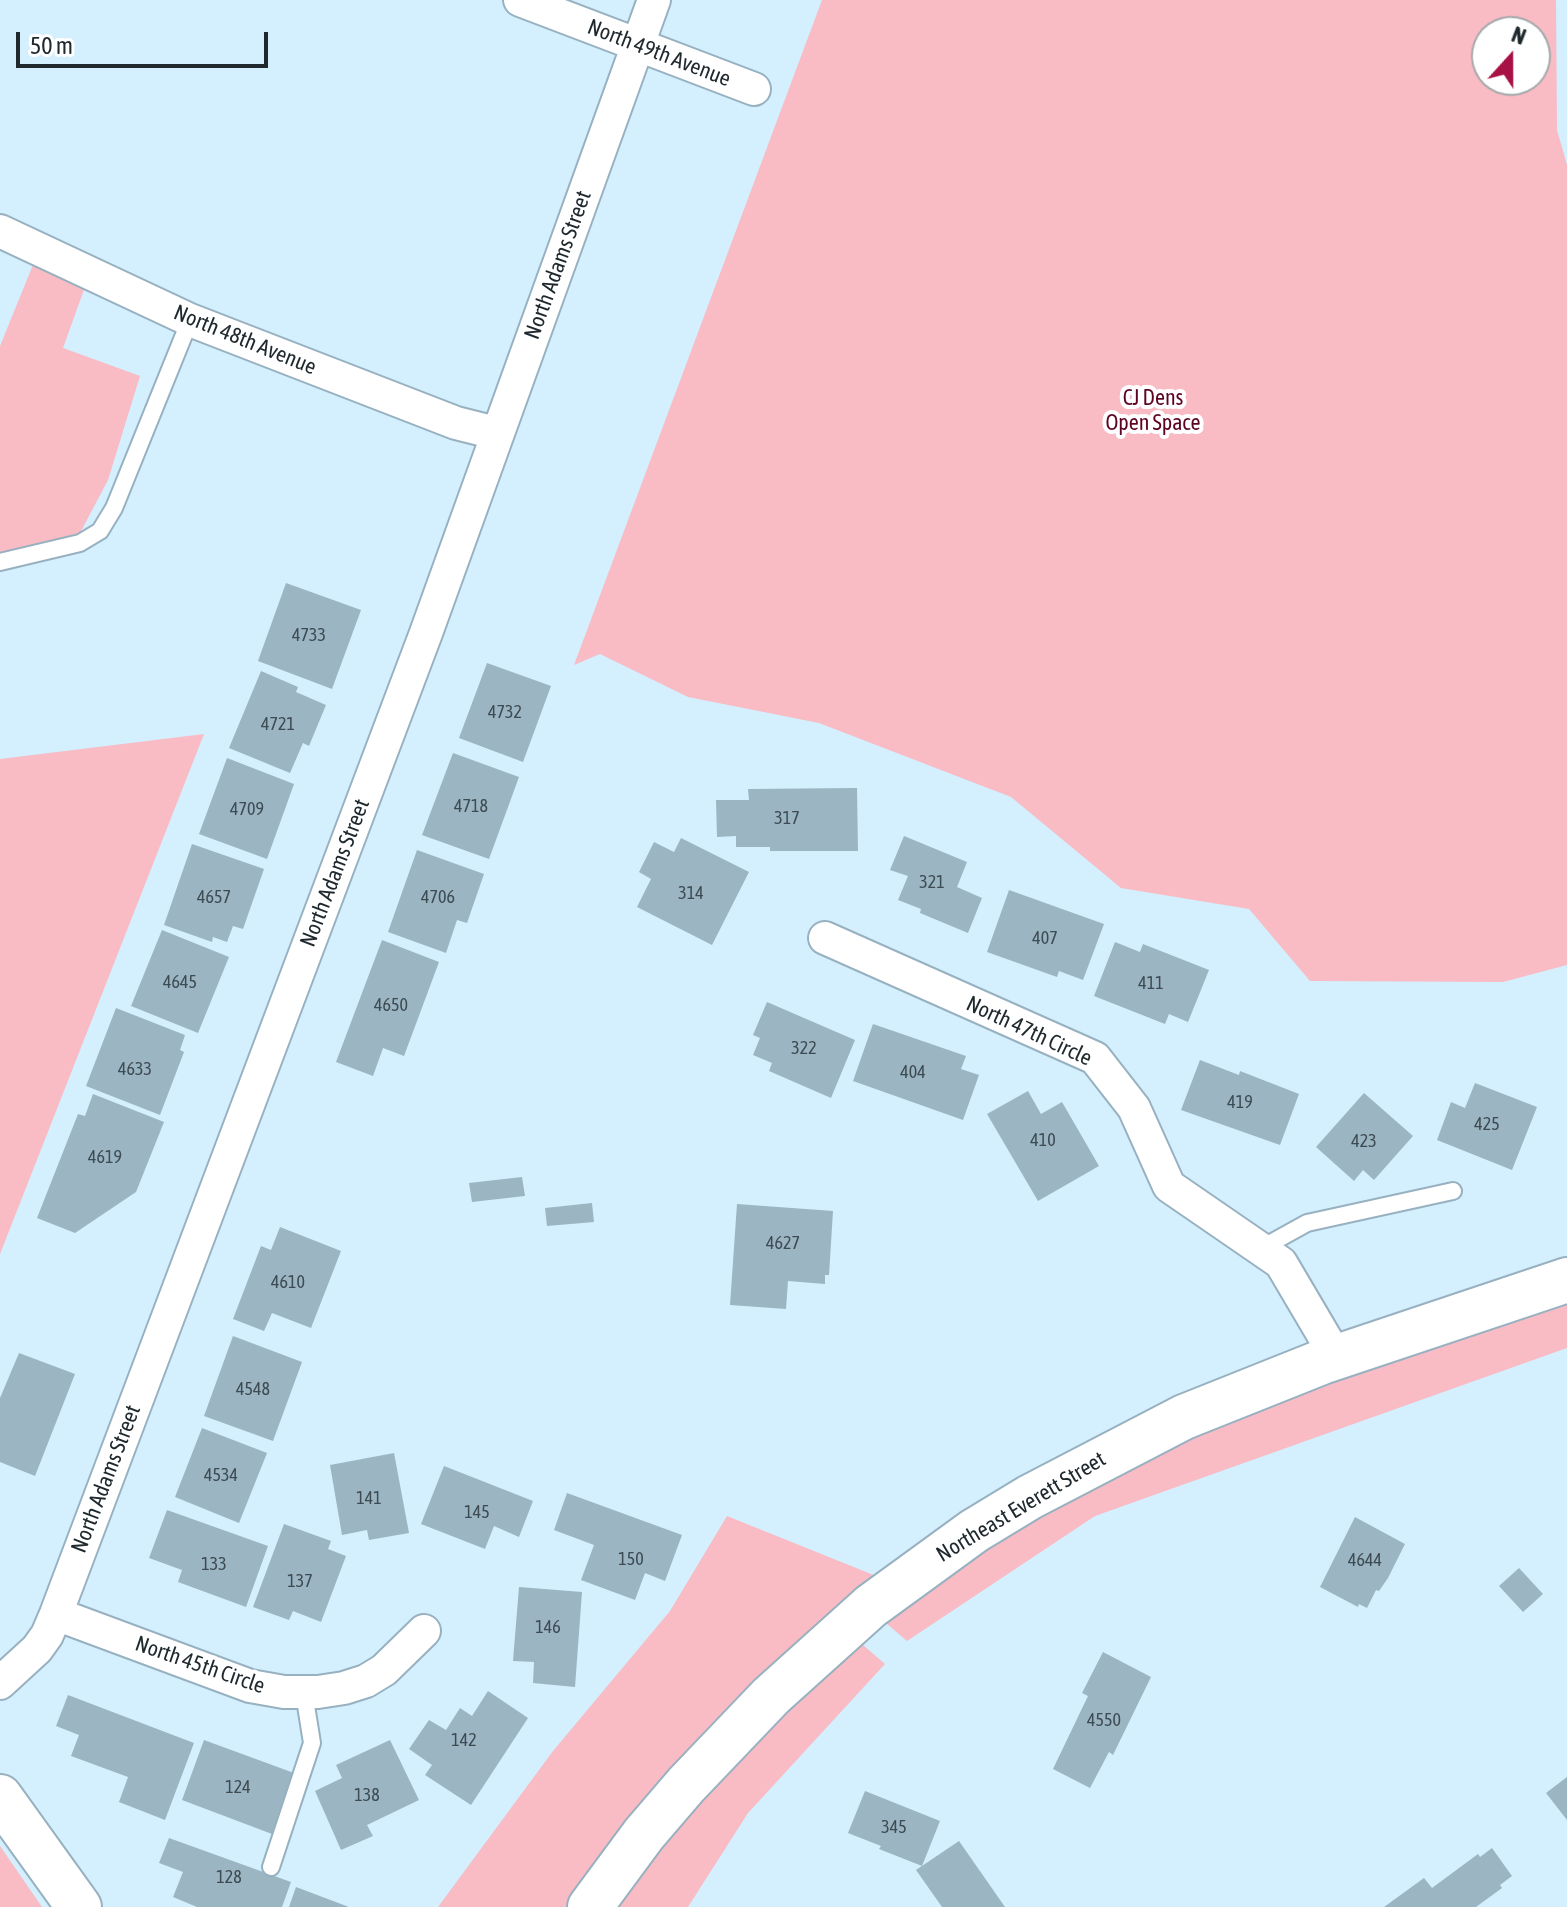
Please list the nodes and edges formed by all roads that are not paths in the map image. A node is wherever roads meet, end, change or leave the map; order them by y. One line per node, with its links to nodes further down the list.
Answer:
1 (520, 0): 3 (street, North 49th Avenue)
2 (654, 0): 3 (street, North Adams Street)
3 (638, 45): 4 (street, North 49th Avenue); 7 (street, North Adams Street)
4 (754, 89)
5 (0, 231): 6 (street, North 48th Avenue)
6 (190, 320): 7 (street, North 48th Avenue); 8 (lane)
7 (496, 433): 14 (street, North Adams Street)
8 (0, 562)
9 (825, 938): 11 (street, North 47th Circle)
10 (1453, 1191): 11 (lane)
11 (1260, 1249): 13 (street, North 47th Circle)
12 (1567, 1280): 13 (main road, Northeast Everett Street)
13 (1337, 1358): 21 (main road, Northeast Everett Street)
14 (56, 1614): 16 (street, North Adams Street); 17 (street, North 45th Circle)
15 (424, 1631): 17 (street, North 45th Circle)
16 (0, 1683)
17 (304, 1693): 19 (lane)
18 (0, 1797): 20 (main road)
19 (271, 1867)
20 (79, 1907)
21 (590, 1907)

